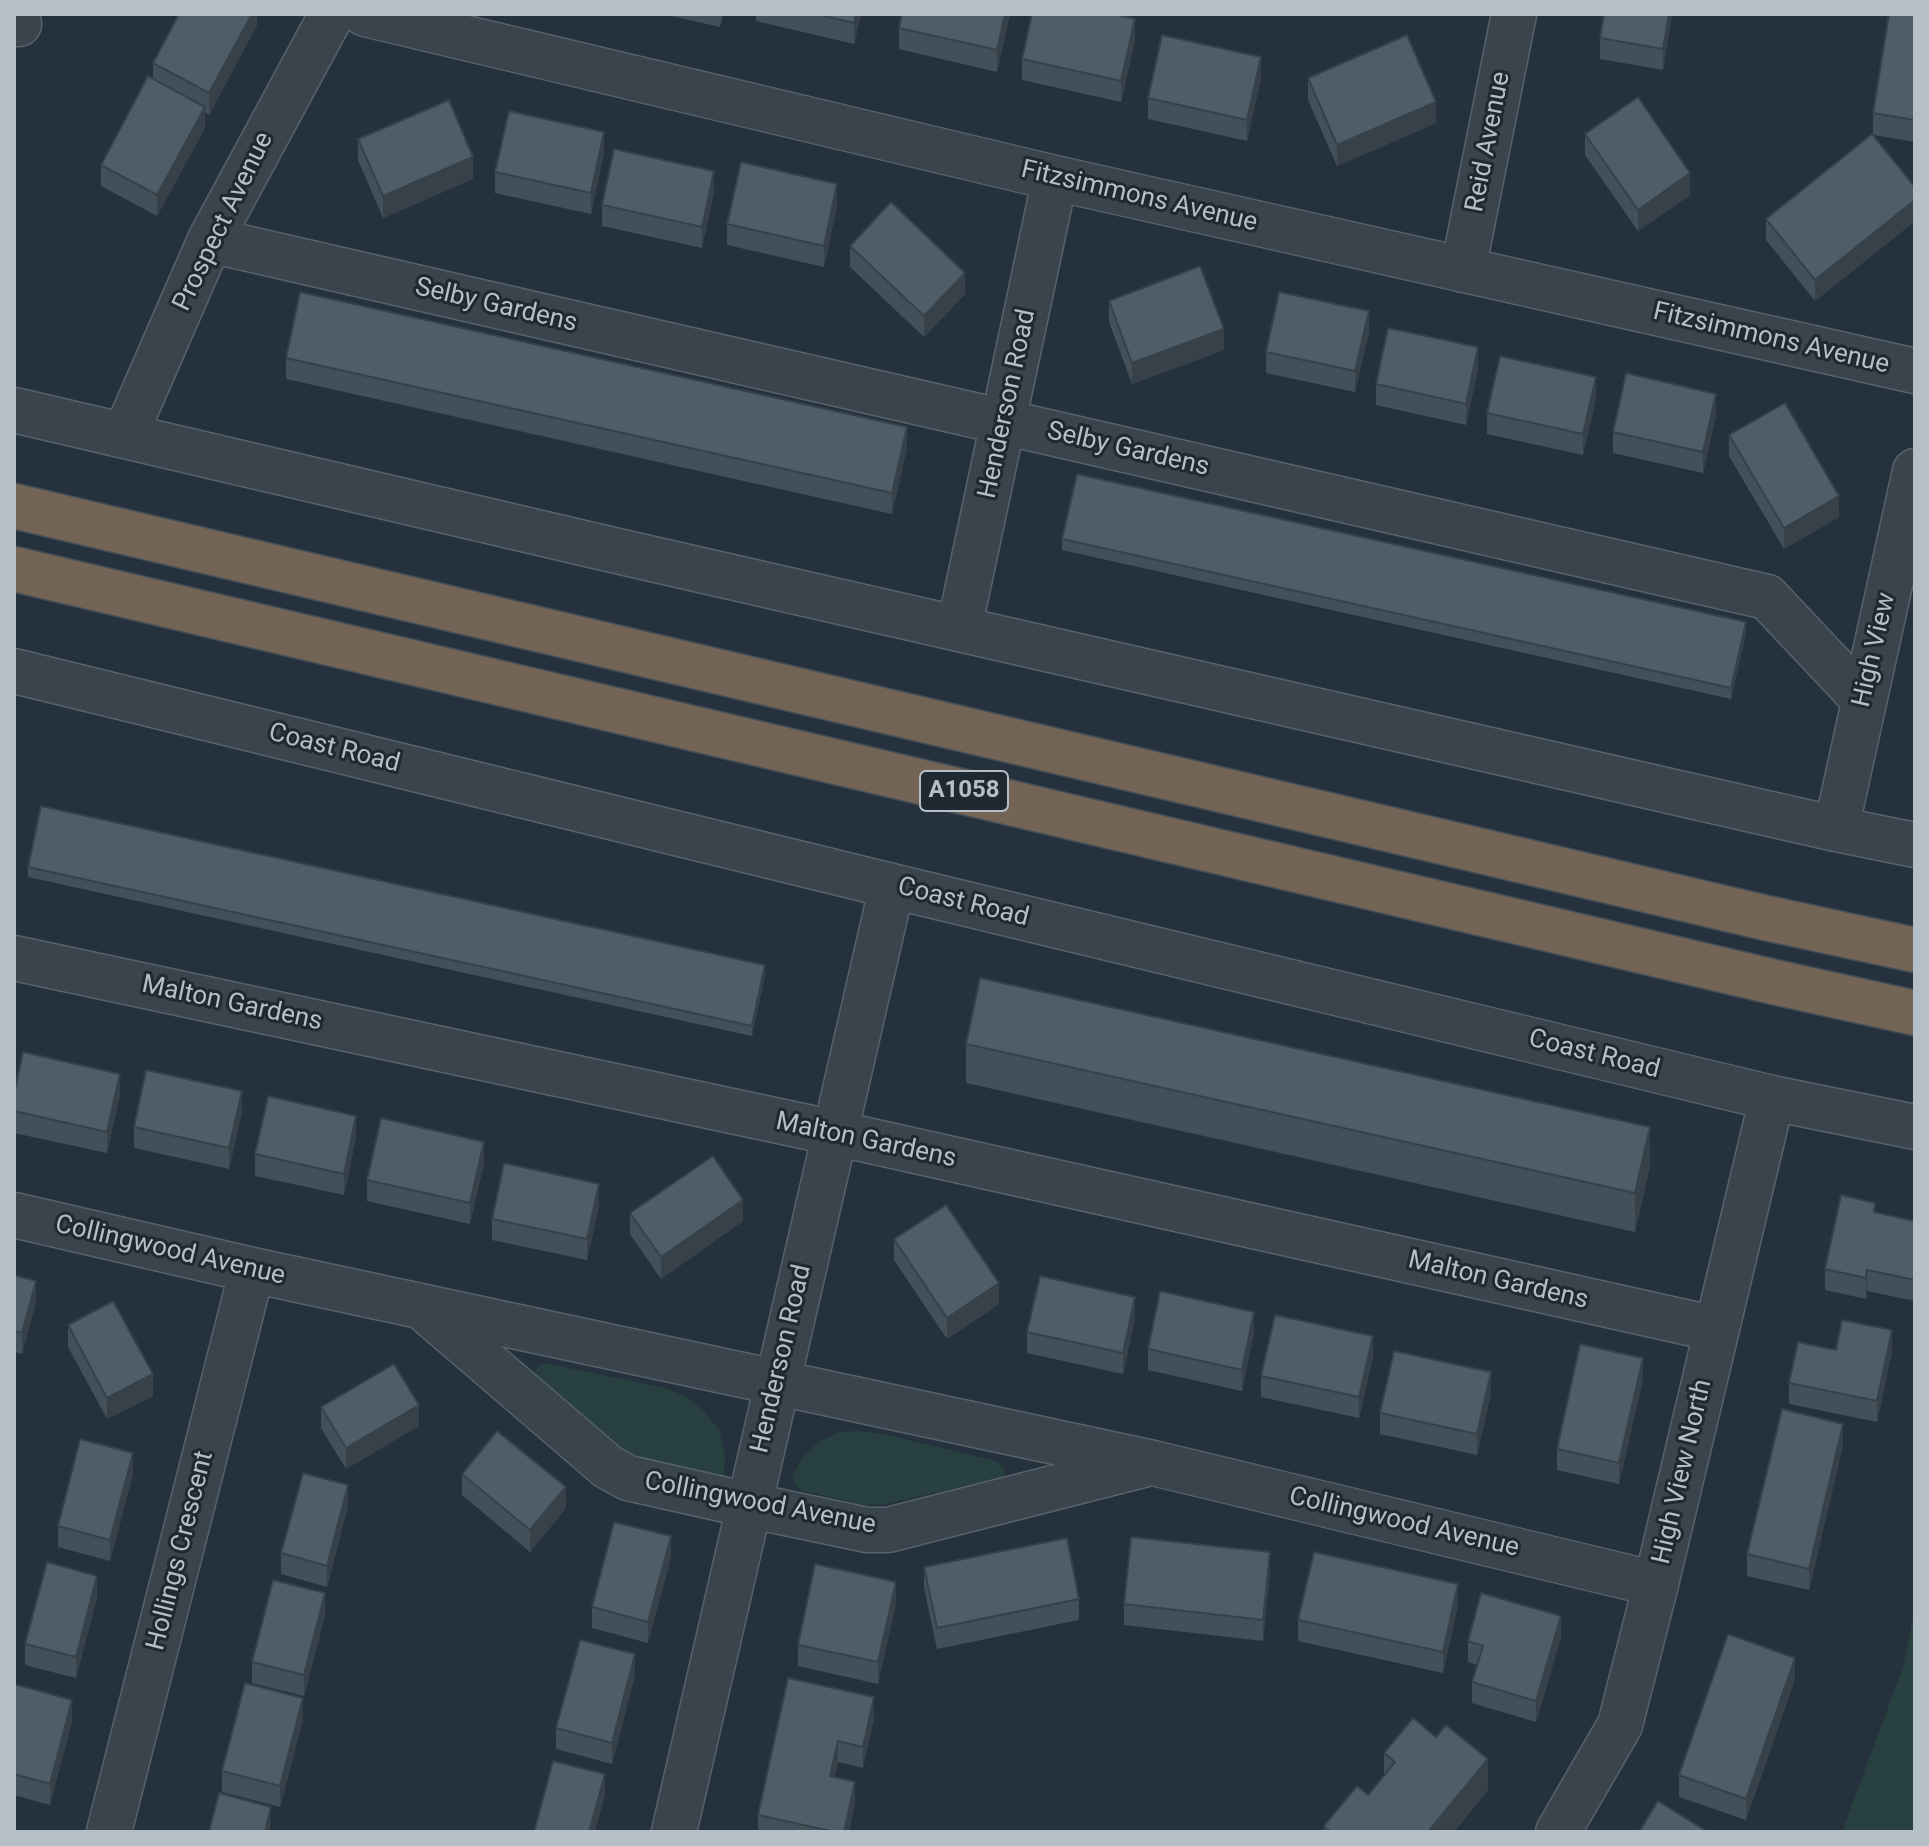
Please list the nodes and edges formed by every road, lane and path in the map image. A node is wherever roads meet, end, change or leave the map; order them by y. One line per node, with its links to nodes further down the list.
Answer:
1 (332, 14): 5 (street, Prospect Avenue)
2 (365, 14): 4 (street, Fitzsimmons Avenue)
3 (1514, 14): 6 (street, Reid Avenue)
4 (1055, 178): 6 (street, Fitzsimmons Avenue); 9 (street, Henderson Road)
5 (210, 240): 9 (street, Selby Gardens); 10 (street, Prospect Avenue)
6 (1463, 270): 7 (street, Fitzsimmons Avenue)
7 (1915, 371)
8 (14, 410): 10 (street)
9 (1005, 422): 14 (street, Henderson Road); 16 (street, Selby Gardens)
10 (125, 435): 14 (street)
11 (1915, 471): 16 (street, High View)
12 (14, 506): 20 (highway, A1058)
13 (14, 569): 22 (highway, A1058)
14 (959, 629): 17 (street)
15 (14, 671): 19 (street, Coast Road)
16 (1864, 700): 17 (street, High View)
17 (1836, 829): 18 (street)
18 (1915, 845)
19 (892, 886): 23 (street, Coast Road); 25 (street, Henderson Road)
20 (1915, 950)
21 (14, 958): 25 (street, Malton Gardens)
22 (1915, 1013)
23 (1772, 1098): 24 (street, Coast Road); 29 (street, High View North)
24 (1915, 1127)
25 (835, 1133): 29 (street, Malton Gardens); 30 (street, Henderson Road)
26 (14, 1215): 27 (street, Collingwood Avenue)
27 (252, 1270): 28 (street, Collingwood Avenue); 34 (street, Hollings Crescent)
28 (420, 1306): 30 (street, Collingwood Avenue); 32 (street, Collingwood Avenue)
29 (1716, 1329): 33 (street, High View North)
30 (777, 1382): 31 (street, Collingwood Avenue); 32 (street, Henderson Road)
31 (1153, 1463): 32 (street, Collingwood Avenue); 33 (street, Collingwood Avenue)
32 (748, 1505): 35 (street, Henderson Road)
33 (1656, 1584): 36 (street, High View North)
34 (109, 1832)
35 (674, 1832)
36 (1558, 1832)

